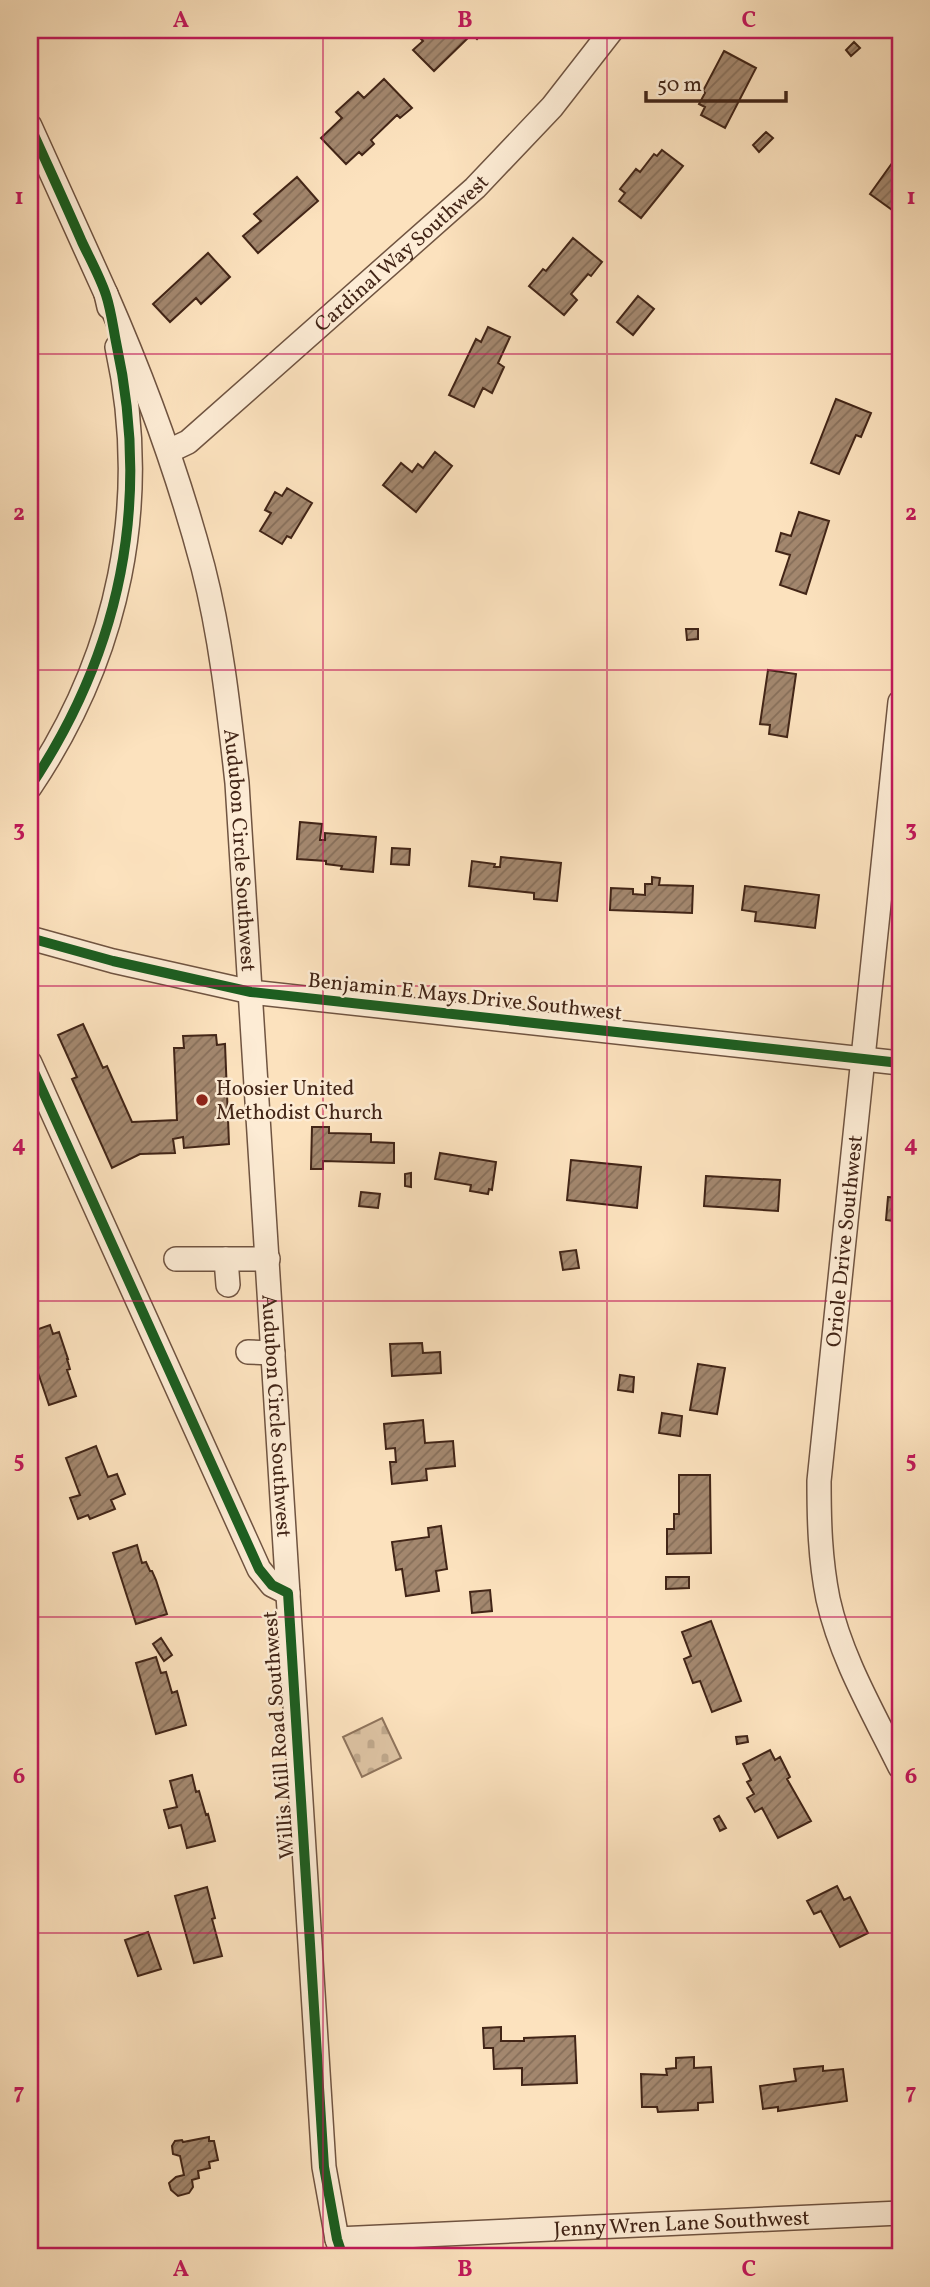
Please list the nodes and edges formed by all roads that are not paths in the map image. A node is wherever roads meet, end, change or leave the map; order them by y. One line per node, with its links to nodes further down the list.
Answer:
1 (612, 30): 4 (street, Cardinal Way Southwest)
2 (30, 126): 3 (street)
3 (106, 295): 4 (street, Audubon Circle Southwest); 6 (street)
4 (169, 451): 8 (street, Audubon Circle Southwest)
5 (900, 702): 9 (street, Oriole Drive Southwest)
6 (30, 787)
7 (30, 939): 8 (street, Benjamin E Mays Drive Southwest)
8 (251, 992): 9 (street, Benjamin E Mays Drive Southwest); 14 (street, Audubon Circle Southwest)
9 (863, 1059): 11 (street, Benjamin E Mays Drive Southwest); 19 (street, Oriole Drive Southwest)
10 (30, 1063): 18 (street, Willis Mill Road Southwest)
11 (900, 1063)
12 (176, 1259): 13 (street)
13 (226, 1259): 14 (street); 15 (street)
14 (268, 1259): 17 (street, Audubon Circle Southwest)
15 (228, 1285)
16 (248, 1352): 17 (street)
17 (273, 1353): 18 (street, Audubon Circle Southwest)
18 (288, 1593): 21 (street, Willis Mill Road Southwest)
19 (900, 1766)
20 (900, 2213): 21 (street, Jenny Wren Lane Southwest)
21 (340, 2248)

